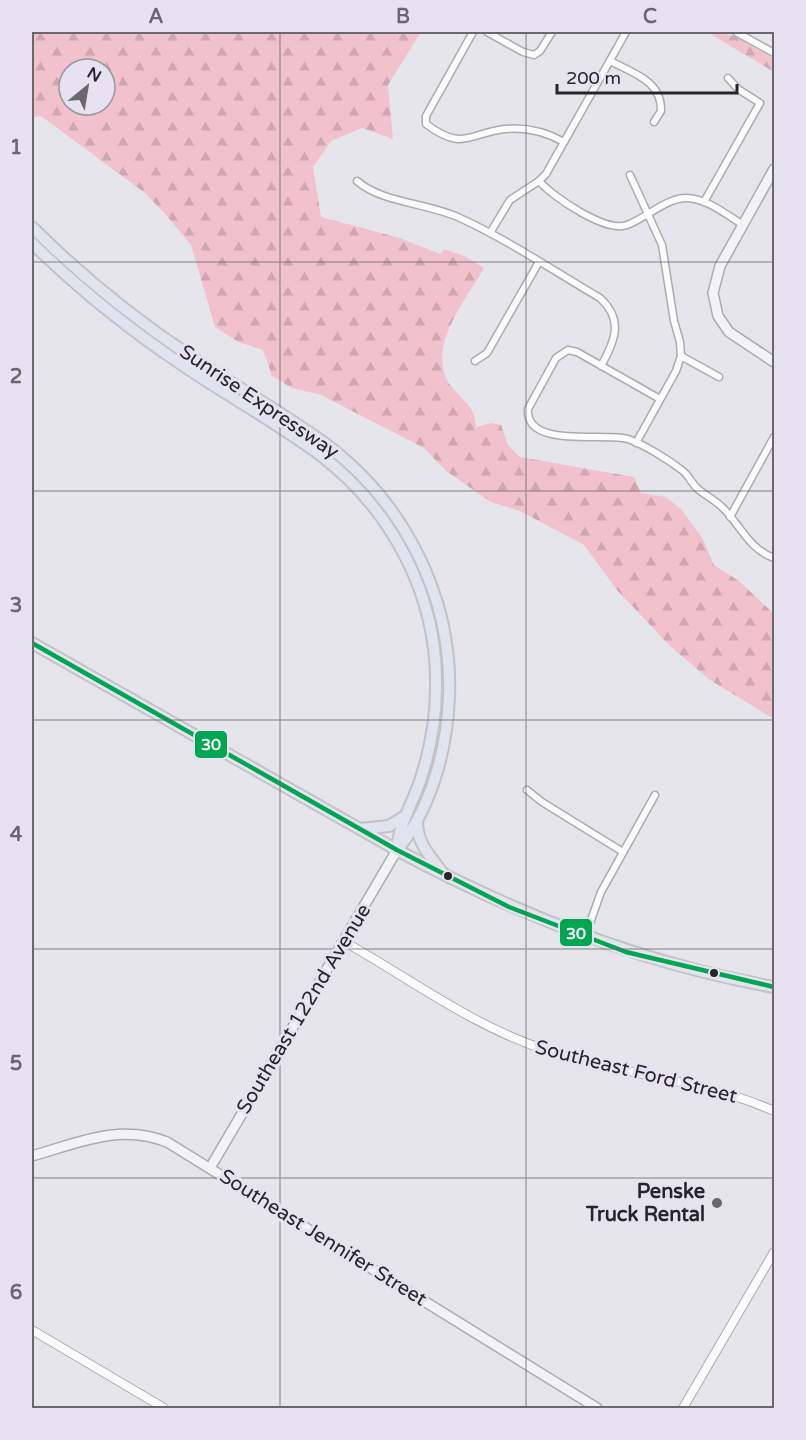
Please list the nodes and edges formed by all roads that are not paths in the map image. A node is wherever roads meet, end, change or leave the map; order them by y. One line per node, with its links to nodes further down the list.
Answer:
1 (473, 32): 10 (street)
2 (487, 32): 3 (street)
3 (552, 32)
4 (626, 32): 7 (street)
5 (736, 32): 6 (street)
6 (774, 53)
7 (610, 61): 9 (street); 10 (street)
8 (728, 78): 15 (street)
9 (654, 122)
10 (564, 142): 14 (street)
11 (774, 169): 17 (main road)
12 (630, 176): 16 (street)
13 (357, 181): 19 (street)
14 (539, 181): 16 (street); 19 (street)
15 (704, 202): 16 (street); 17 (street)
16 (649, 214): 22 (street)
17 (743, 225): 24 (main road)
18 (32, 227): 36 (highway, Sunrise Expressway)
19 (490, 233): 21 (street)
20 (32, 243): 35 (highway, Sunrise Expressway)
21 (539, 262): 23 (street); 25 (street)
22 (681, 356): 26 (street); 27 (street)
23 (475, 361)
24 (774, 362)
25 (601, 366): 27 (street); 29 (street)
26 (719, 377)
27 (660, 399): 29 (street)
28 (774, 437): 30 (street)
29 (636, 443): 30 (street)
30 (730, 516): 31 (street)
31 (774, 558)
32 (32, 643): 37 (main road)
33 (527, 790): 39 (street)
34 (655, 795): 39 (street)
35 (405, 816): 37 (highway); 38 (highway, Sunrise Expressway)
36 (417, 821): 38 (highway, Sunrise Expressway); 40 (highway)
37 (360, 829): 38 (main road)
38 (397, 850): 40 (highway); 42 (main road, Southeast 122nd Avenue)
39 (623, 852): 41 (street)
40 (444, 875): 41 (highway)
41 (585, 938): 43 (highway)
42 (343, 941): 44 (street, Southeast Ford Street); 46 (main road, Southeast 122nd Avenue)
43 (774, 987)
44 (774, 1111)
45 (32, 1156): 46 (main road, Southeast Jennifer Street)
46 (210, 1168): 50 (main road, Southeast Jennifer Street)
47 (774, 1252): 51 (street)
48 (32, 1330): 49 (street)
49 (164, 1408)
50 (597, 1408)
51 (683, 1408)

